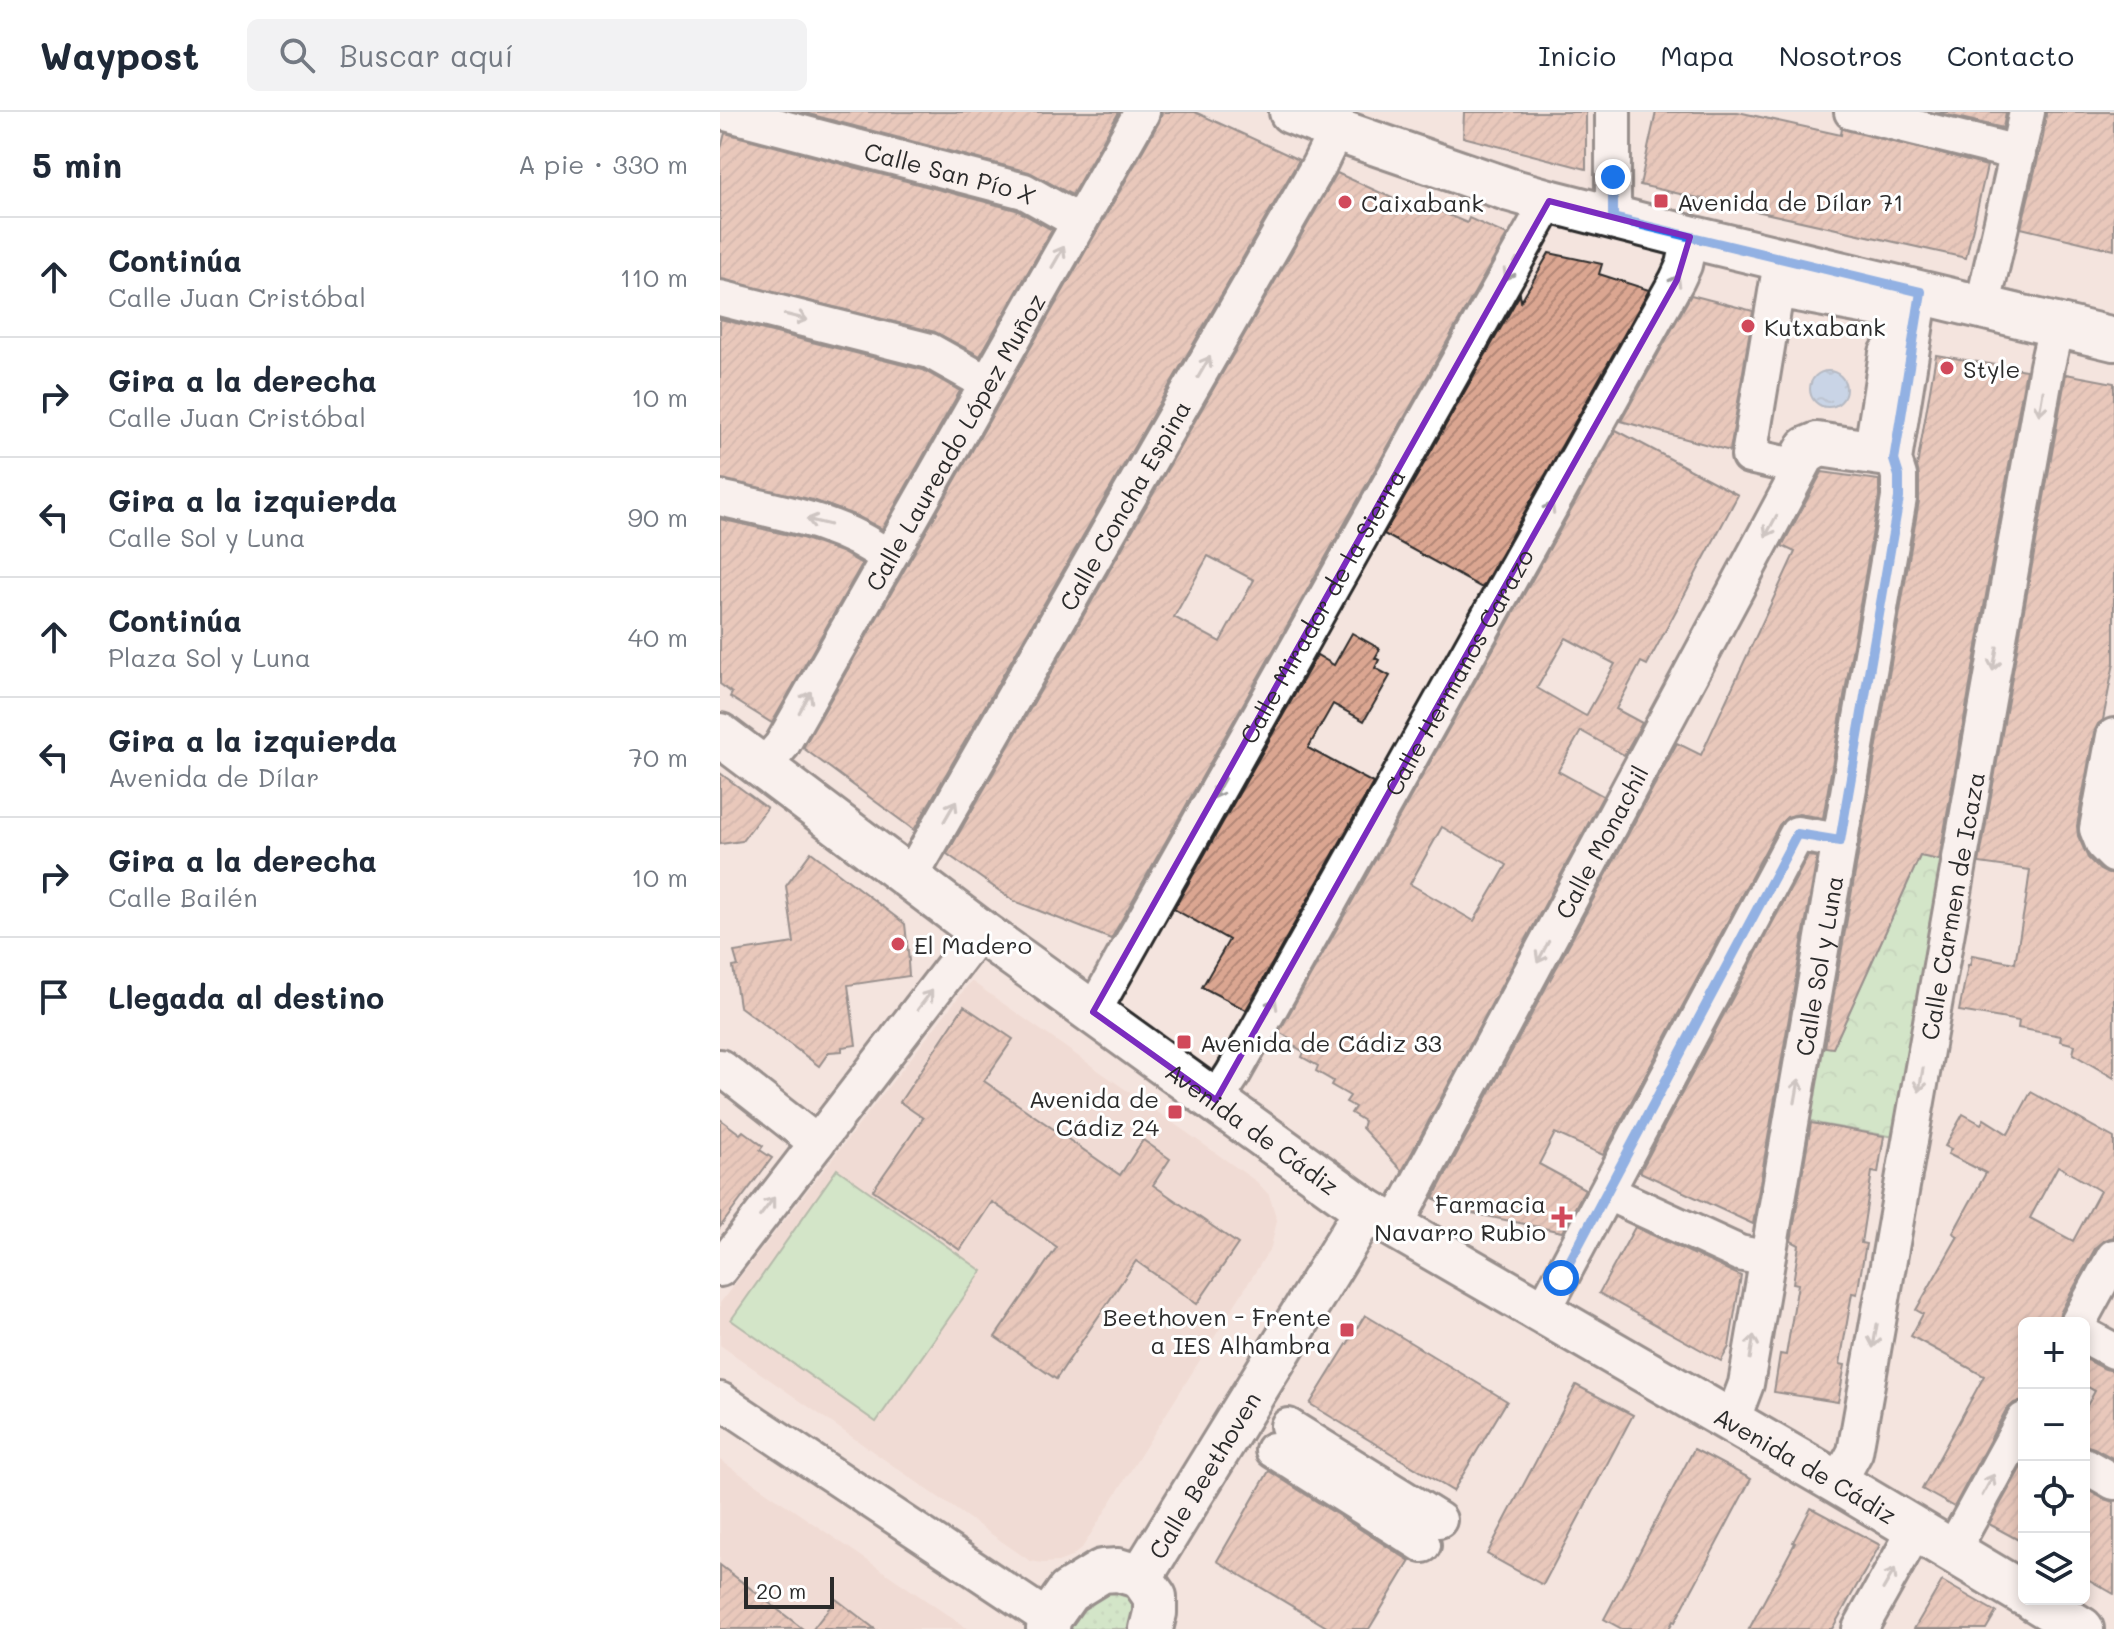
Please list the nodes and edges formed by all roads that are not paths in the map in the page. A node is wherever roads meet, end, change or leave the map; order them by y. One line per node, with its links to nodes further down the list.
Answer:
1 (722, 112): 11 (street, Calle San Pío X)
2 (1142, 112): 11 (street, Calle Laureado López Muñoz)
3 (1291, 112): 7 (main road)
4 (1613, 112): 10 (street)
5 (1852, 112): 8 (street)
6 (2027, 112): 8 (street)
7 (1336, 130): 9 (main road); 28 (street, Calle Concha Espina, one-way to 7)
8 (2018, 153): 16 (street)
9 (1549, 201): 10 (main road); 30 (street, Calle Mirador de la Sierra, one-way to 30)
10 (1613, 218): 12 (main road)
11 (1079, 222): 19 (street, Calle Laureado López Muñoz, one-way to 11)
12 (1690, 237): 13 (main road); 32 (street, Calle Hermanos Carazo, one-way to 12)
13 (1921, 292): 16 (main road); 20 (street, Calle Sol y Luna)
14 (1792, 293): 14 (street)
15 (720, 298): 19 (street, one-way to 19)
16 (1982, 309): 17 (main road)
17 (2056, 326): 18 (main road); 49 (street, Calle Carmen de Icaza, one-way to 49)
18 (2114, 339)
19 (987, 383): 22 (street, Calle Laureado López Muñoz)
20 (1894, 460): 26 (street, Calle Sol y Luna); 35 (street, Calle Monachil, one-way to 35)
21 (720, 498): 22 (street, one-way to 21)
22 (887, 557): 25 (street, Calle Laureado López Muñoz, one-way to 22)
23 (720, 735): 25 (main road, Avenida de Cádiz)
24 (2114, 736): 27 (street)
25 (763, 767): 28 (main road, Avenida de Cádiz)
26 (1840, 841): 39 (street); 44 (street, Calle Sol y Luna, one-way to 26)
27 (2108, 850)
28 (910, 878): 29 (main road, Avenida de Cádiz)
29 (980, 931): 30 (main road, Avenida de Cádiz); 33 (street, one-way to 29)
30 (1093, 1012): 32 (main road, Avenida de Cádiz)
31 (720, 1067): 33 (street)
32 (1216, 1100): 35 (main road, Avenida de Cádiz)
33 (817, 1143): 38 (street, one-way to 33)
34 (1617, 1197): 36 (street)
35 (1380, 1218): 39 (main road, Avenida de Cádiz); 53 (main road, Calle Beethoven)
36 (1758, 1257)
37 (2114, 1257): 40 (street)
38 (720, 1269)
39 (1542, 1313): 44 (main road, Avenida de Cádiz)
40 (2081, 1317)
41 (2090, 1338): 42 (street)
42 (2114, 1351)
43 (720, 1400): 56 (street)
44 (1732, 1421): 49 (main road, Avenida de Cádiz)
45 (2018, 1434): 52 (street, one-way to 45)
46 (1281, 1438): 51 (street)
47 (2090, 1468): 48 (street)
48 (2114, 1482)
49 (1838, 1483): 50 (main road, Avenida de Cádiz)
50 (1916, 1529): 52 (main road, Avenida de Cádiz); 58 (street, one-way to 50)
51 (1431, 1533)
52 (1952, 1551): 54 (main road, Avenida de Cádiz)
53 (1141, 1577): 56 (main road); 57 (main road)
54 (2018, 1590)
55 (2043, 1605): 59 (main road)
56 (1049, 1624)
57 (1151, 1629)
58 (1860, 1629)
59 (2082, 1629)

